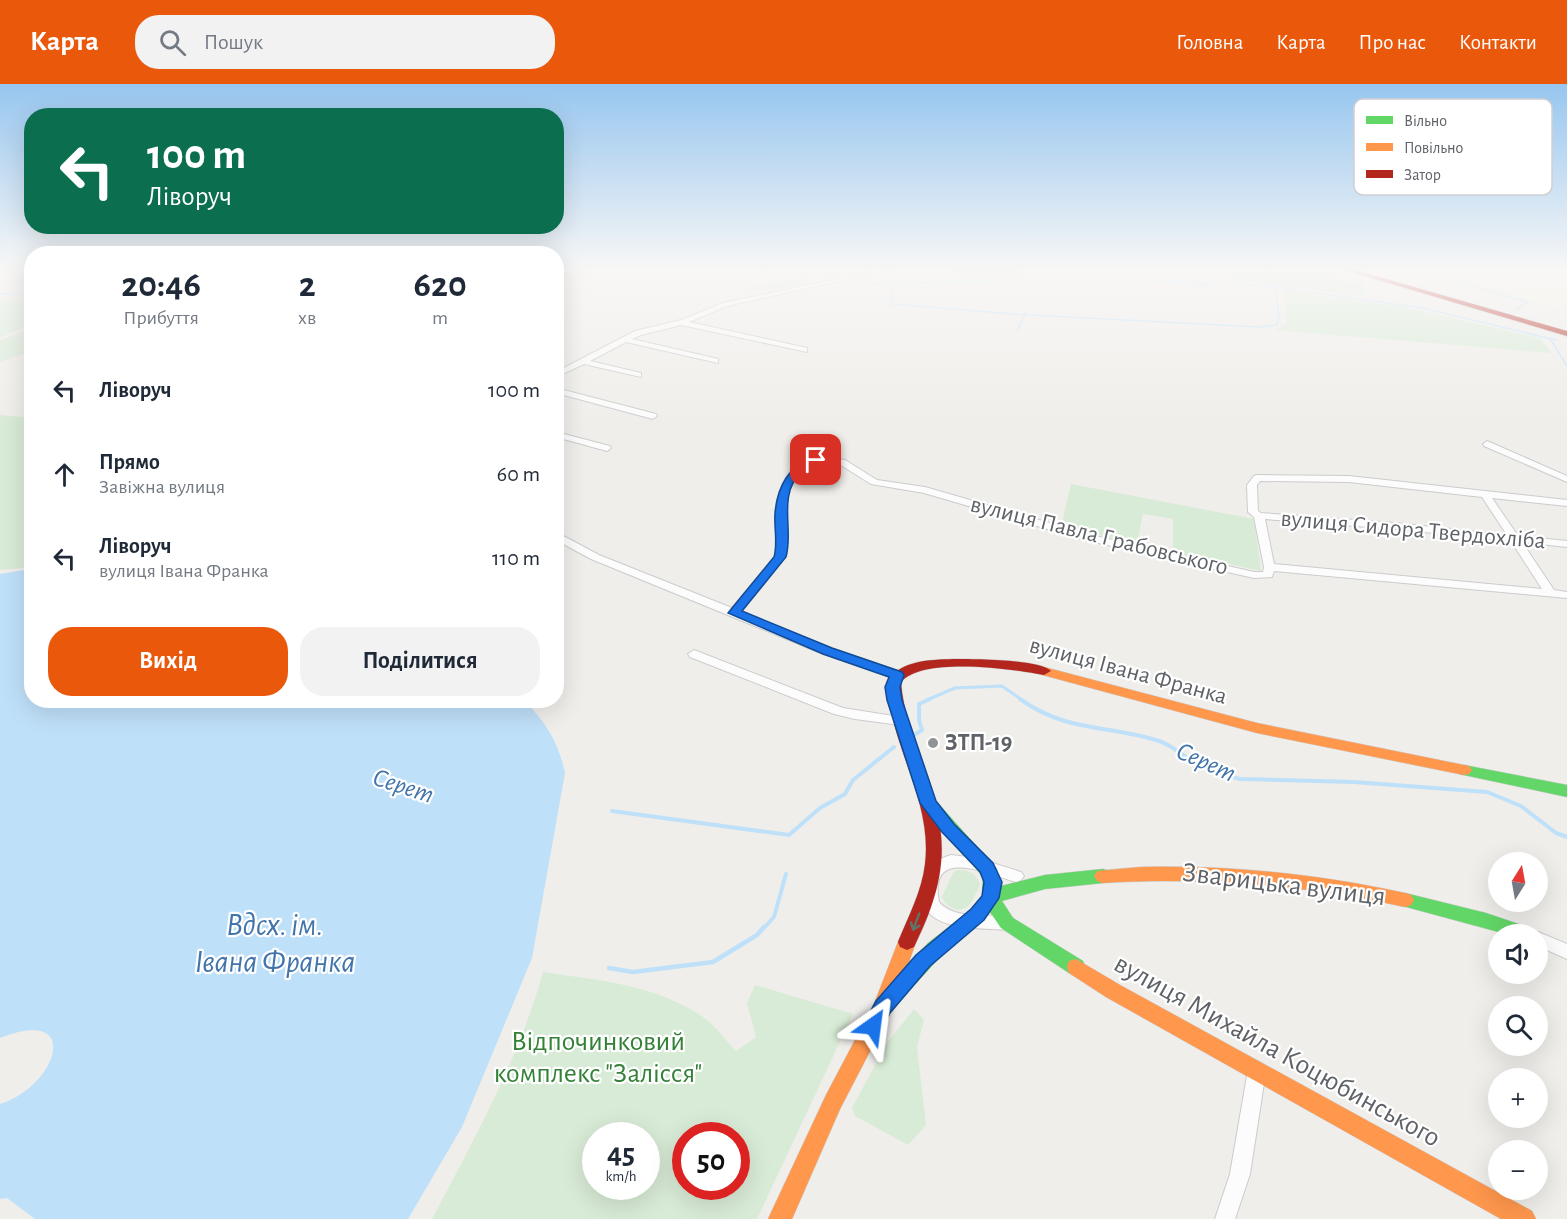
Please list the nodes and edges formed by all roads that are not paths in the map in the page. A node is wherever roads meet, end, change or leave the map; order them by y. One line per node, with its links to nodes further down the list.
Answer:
1 (686, 321): 3 (street)
2 (1531, 321): 4 (main road)
3 (683, 322): 5 (street); 6 (street)
4 (1563, 330)
5 (626, 340): 7 (street); 8 (street)
6 (804, 350)
7 (583, 361): 9 (street); 10 (street)
8 (715, 361)
9 (564, 371)
10 (638, 375)
11 (564, 392): 12 (street)
12 (653, 416)
13 (564, 436): 15 (street)
14 (1487, 444): 16 (street)
15 (607, 448)
16 (1567, 479)
17 (1485, 494): 18 (street); 19 (street); 20 (street)
18 (1567, 503)
19 (1259, 516): 20 (street, вулиця Сидора Твердохліба); 23 (street)
20 (1514, 538): 22 (street, вулиця Сидора Твердохліба); 24 (street)
21 (564, 540): 26 (street)
22 (1567, 544)
23 (1269, 567): 24 (street, вулиця Павла Грабовського); 26 (street, вулиця Павла Грабовського)
24 (1551, 594): 25 (street, вулиця Павла Грабовського)
25 (1567, 595)
26 (734, 613): 28 (street)
27 (694, 654): 29 (street)
28 (897, 675): 29 (main road); 30 (main road, вулиця Івана Франка)
29 (900, 720): 31 (main road)
30 (1567, 791)
31 (928, 803): 32 (main road); 35 (main road)
32 (972, 850): 33 (main road); 34 (street, Зварицька вулиця)
33 (986, 868): 34 (street); 35 (street); 37 (main road)
34 (1016, 876): 36 (street, Зварицька вулиця)
35 (930, 881): 38 (street); 43 (main road, one-way to 43)
36 (1035, 882): 37 (main road, Зварицька вулиця); 40 (main road, Зварицька вулиця)
37 (990, 898): 38 (main road); 39 (main road)
38 (970, 921): 39 (street); 43 (main road)
39 (1007, 923): 44 (main road, вулиця Михайла Коцюбинського)
40 (1498, 924)
41 (1548, 943): 42 (street)
42 (1567, 952)
43 (883, 1007): 45 (main road)
44 (1257, 1070): 46 (street); 47 (main road, вулиця Михайла Коцюбинського)
45 (780, 1219)
46 (1225, 1219)
47 (1524, 1219)

